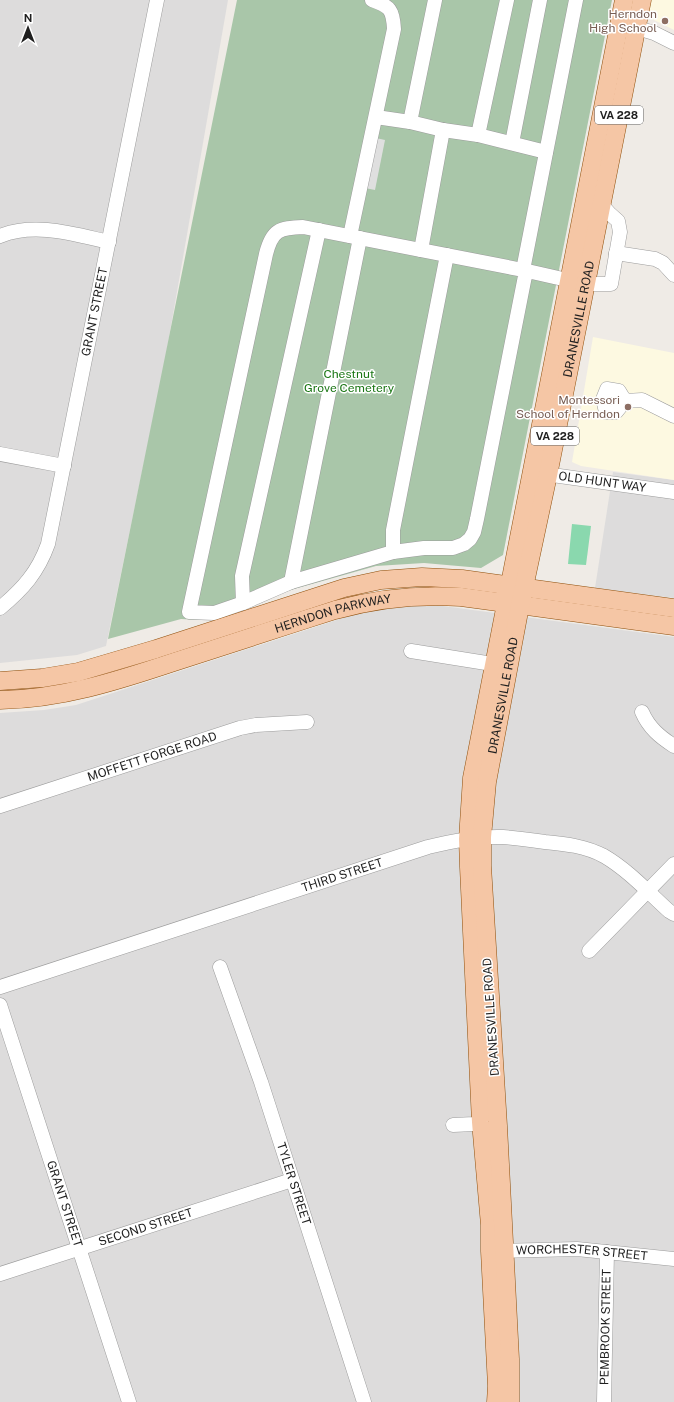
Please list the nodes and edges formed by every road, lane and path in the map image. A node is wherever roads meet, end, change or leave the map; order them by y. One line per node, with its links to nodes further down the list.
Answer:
1 (157, 0): 22 (street, GRANT STREET)
2 (372, 0): 12 (street)
3 (435, 0): 13 (street)
4 (507, 0): 15 (street)
5 (540, 0): 16 (street)
6 (576, 0): 17 (street)
7 (624, 0): 9 (main road, DRANESVILLE ROAD / VA 228)
8 (642, 0): 10 (main road, DRANESVILLE ROAD / VA 228)
9 (619, 24): 10 (street); 28 (main road, DRANESVILLE ROAD / VA 228)
10 (637, 27): 11 (street); 18 (main road, DRANESVILLE ROAD / VA 228)
11 (674, 43)
12 (376, 117): 13 (street); 21 (street)
13 (410, 122): 14 (street)
14 (443, 130): 15 (street); 23 (street)
15 (478, 135): 16 (street)
16 (512, 143): 17 (street)
17 (546, 152): 26 (street)
18 (601, 204): 24 (street); 28 (main road, DRANESVILLE ROAD / VA 228)
19 (320, 230): 21 (street); 38 (street); 38 (street)
20 (0, 236): 22 (street)
21 (355, 237): 23 (street); 36 (street)
22 (109, 242): 32 (street, GRANT STREET)
23 (421, 250): 25 (street)
24 (616, 253): 27 (street); 28 (street)
25 (447, 255): 26 (street); 35 (street)
26 (525, 271): 28 (street); 35 (street)
27 (674, 275)
28 (577, 283): 33 (main road, DRANESVILLE ROAD / VA 228)
29 (625, 401): 30 (street)
30 (674, 416)
31 (0, 454): 32 (street)
32 (64, 466): 40 (street, GRANT STREET)
33 (540, 474): 34 (street, OLD HUNT WAY); 37 (main road, DRANESVILLE ROAD / VA 228)
34 (674, 492)
35 (393, 552): 36 (street)
36 (291, 582): 38 (street)
37 (517, 586): 39 (main road, DRANESVILLE ROAD); 41 (main road, HERNDON PARKWAY); 45 (main road, HERNDON PARKWAY)
38 (242, 603)
39 (513, 604): 42 (main road, HERNDON PARKWAY); 44 (main road, DRANESVILLE ROAD); 46 (main road, HERNDON PARKWAY)
40 (0, 608)
41 (674, 608)
42 (674, 626)
43 (410, 651): 44 (street)
44 (501, 666): 51 (main road, DRANESVILLE ROAD)
45 (0, 681)
46 (0, 700)
47 (642, 712): 49 (street)
48 (307, 722): 50 (street, MOFFETT FORGE ROAD)
49 (674, 746)
50 (0, 806)
51 (475, 838): 53 (street, THIRD STREET); 57 (street, THIRD STREET); 59 (main road, DRANESVILLE ROAD); 63 (main road, DRANESVILLE ROAD)
52 (674, 864): 53 (street)
53 (647, 892): 54 (street, THIRD STREET); 55 (street)
54 (674, 914)
55 (589, 951)
56 (220, 967): 61 (street, TYLER STREET)
57 (0, 987)
58 (0, 1005): 62 (street, GRANT STREET)
59 (481, 1122): 60 (street); 63 (main road, DRANESVILLE ROAD)
60 (453, 1126)
61 (292, 1180): 62 (street, SECOND STREET); 68 (street, TYLER STREET)
62 (79, 1249): 66 (street, SECOND STREET); 67 (street, GRANT STREET)
63 (497, 1250): 64 (street, WORCHESTER STREET); 69 (main road, DRANESVILLE ROAD); 70 (main road, DRANESVILLE ROAD)
64 (607, 1252): 65 (street, WORCHESTER STREET); 71 (street, PEMBROOK STREET)
65 (674, 1259)
66 (0, 1274)
67 (129, 1402)
68 (364, 1402)
69 (496, 1402)
70 (510, 1402)
71 (604, 1402)

